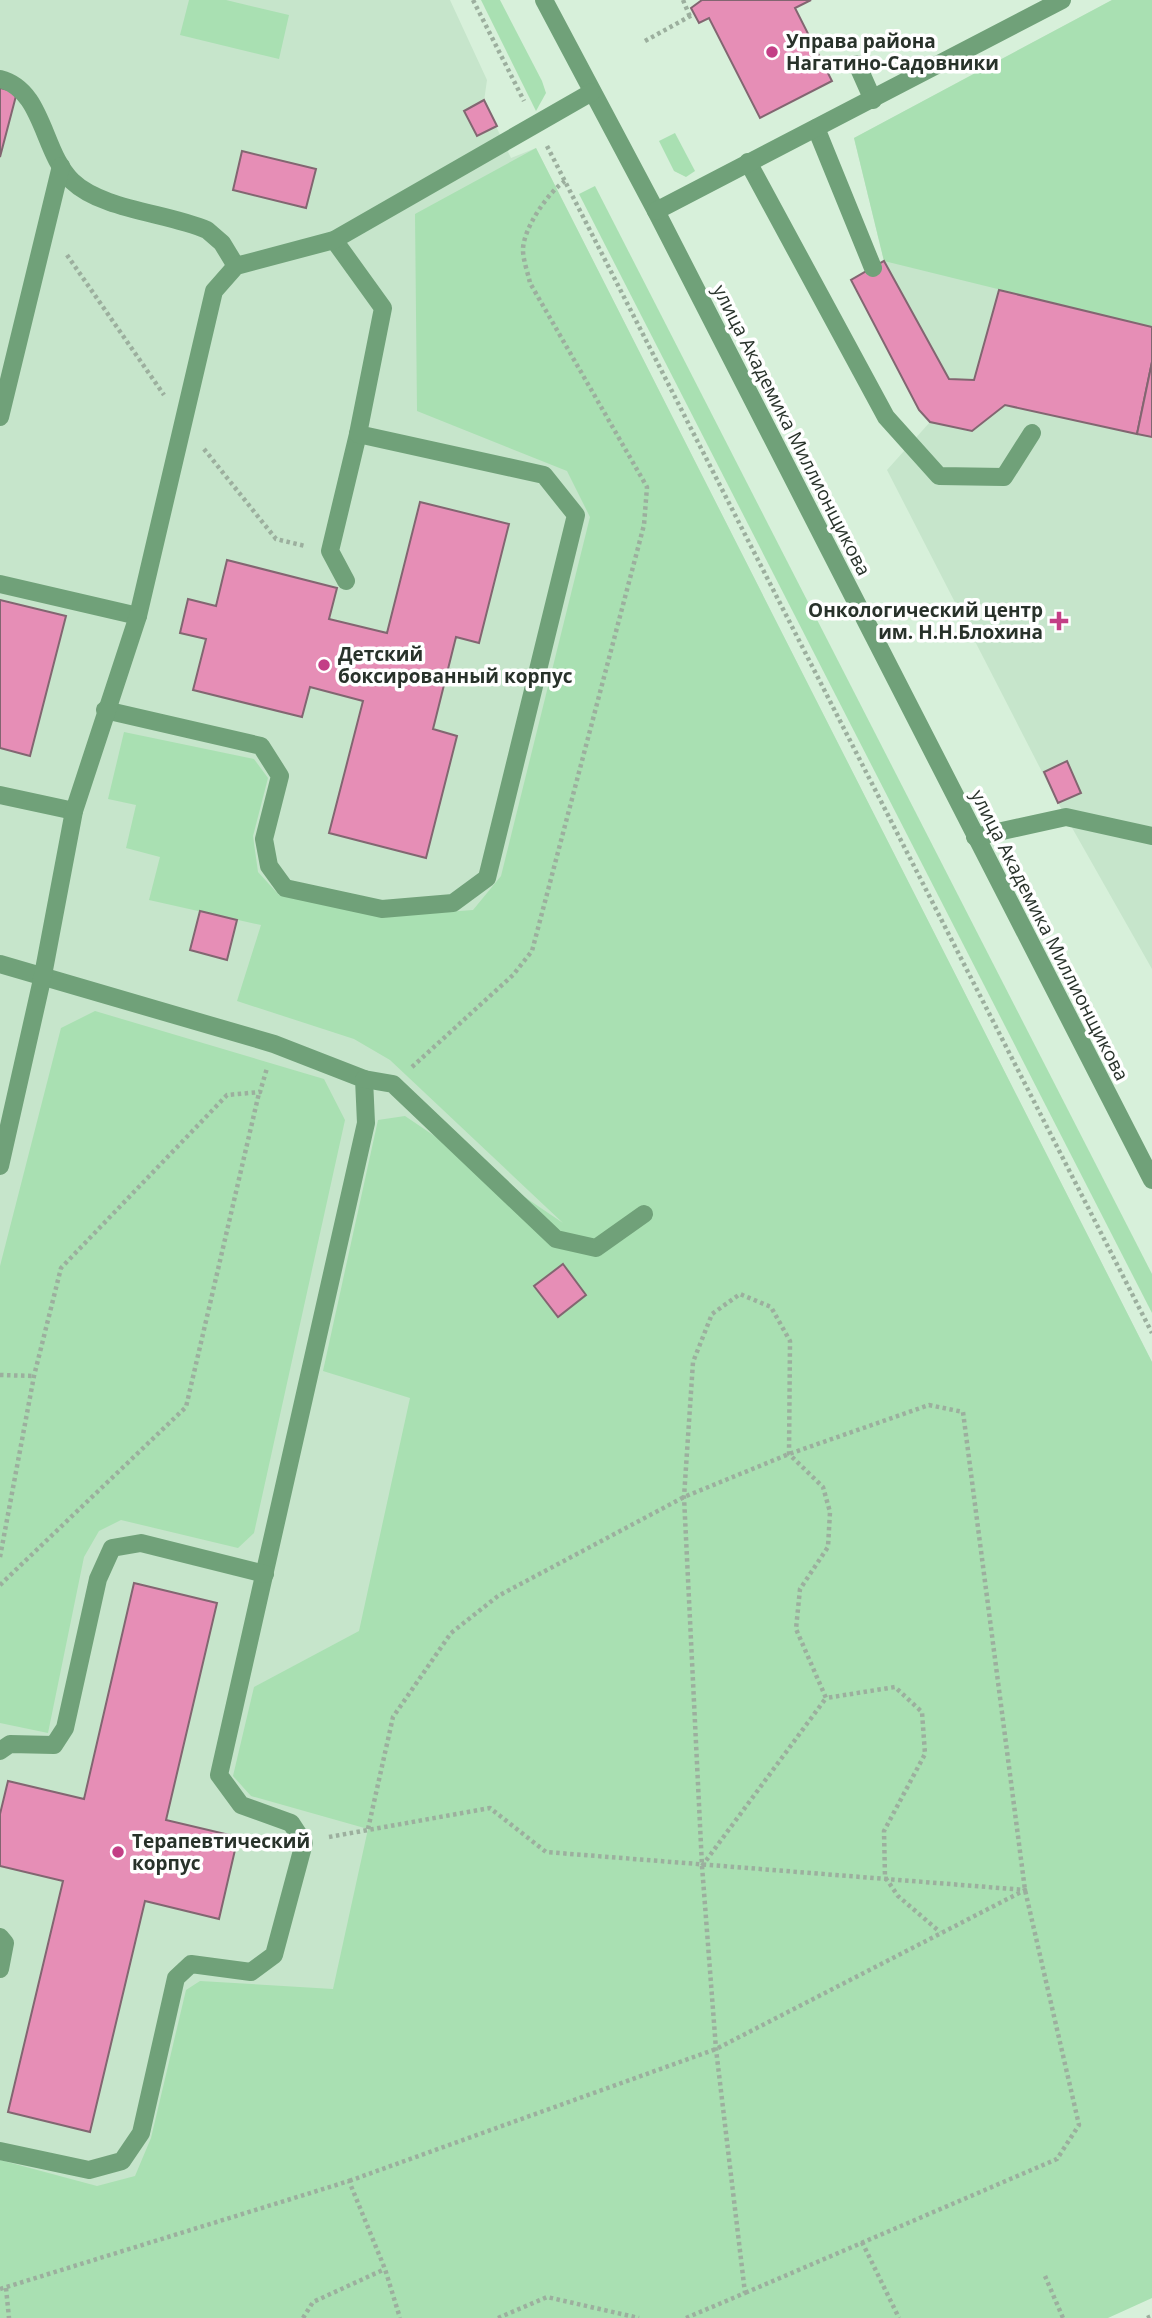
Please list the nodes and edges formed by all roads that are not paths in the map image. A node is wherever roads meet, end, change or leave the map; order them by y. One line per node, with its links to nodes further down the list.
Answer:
1 (544, 0): 5 (street, улица Академика Миллионщикова)
2 (1062, 0): 6 (street)
3 (857, 64): 6 (street)
4 (0, 79): 9 (street)
5 (592, 92): 10 (street, улица Академика Миллионщикова); 11 (street)
6 (873, 100): 7 (street)
7 (816, 128): 8 (street); 13 (street)
8 (748, 162): 10 (street); 15 (street)
9 (61, 166): 12 (street); 14 (street)
10 (656, 211): 23 (street, улица Академика Миллионщикова)
11 (334, 240): 12 (street); 16 (street)
12 (236, 266): 19 (street)
13 (873, 268)
14 (0, 416)
15 (1032, 433)
16 (358, 435): 17 (street); 20 (street)
17 (346, 581)
18 (0, 584): 19 (street)
19 (138, 616): 20 (street)
20 (105, 710): 22 (street)
21 (0, 795): 22 (street)
22 (74, 811): 26 (street)
23 (975, 836): 24 (street); 29 (street, улица Академика Миллионщикова)
24 (1152, 836)
25 (0, 964): 26 (street)
26 (43, 975): 27 (street); 28 (street)
27 (364, 1079): 30 (street); 31 (street)
28 (0, 1167)
29 (1152, 1180)
30 (644, 1214)
31 (265, 1574): 32 (street); 35 (street)
32 (0, 1751)
33 (0, 1937): 34 (street)
34 (0, 1969)
35 (0, 2151)

